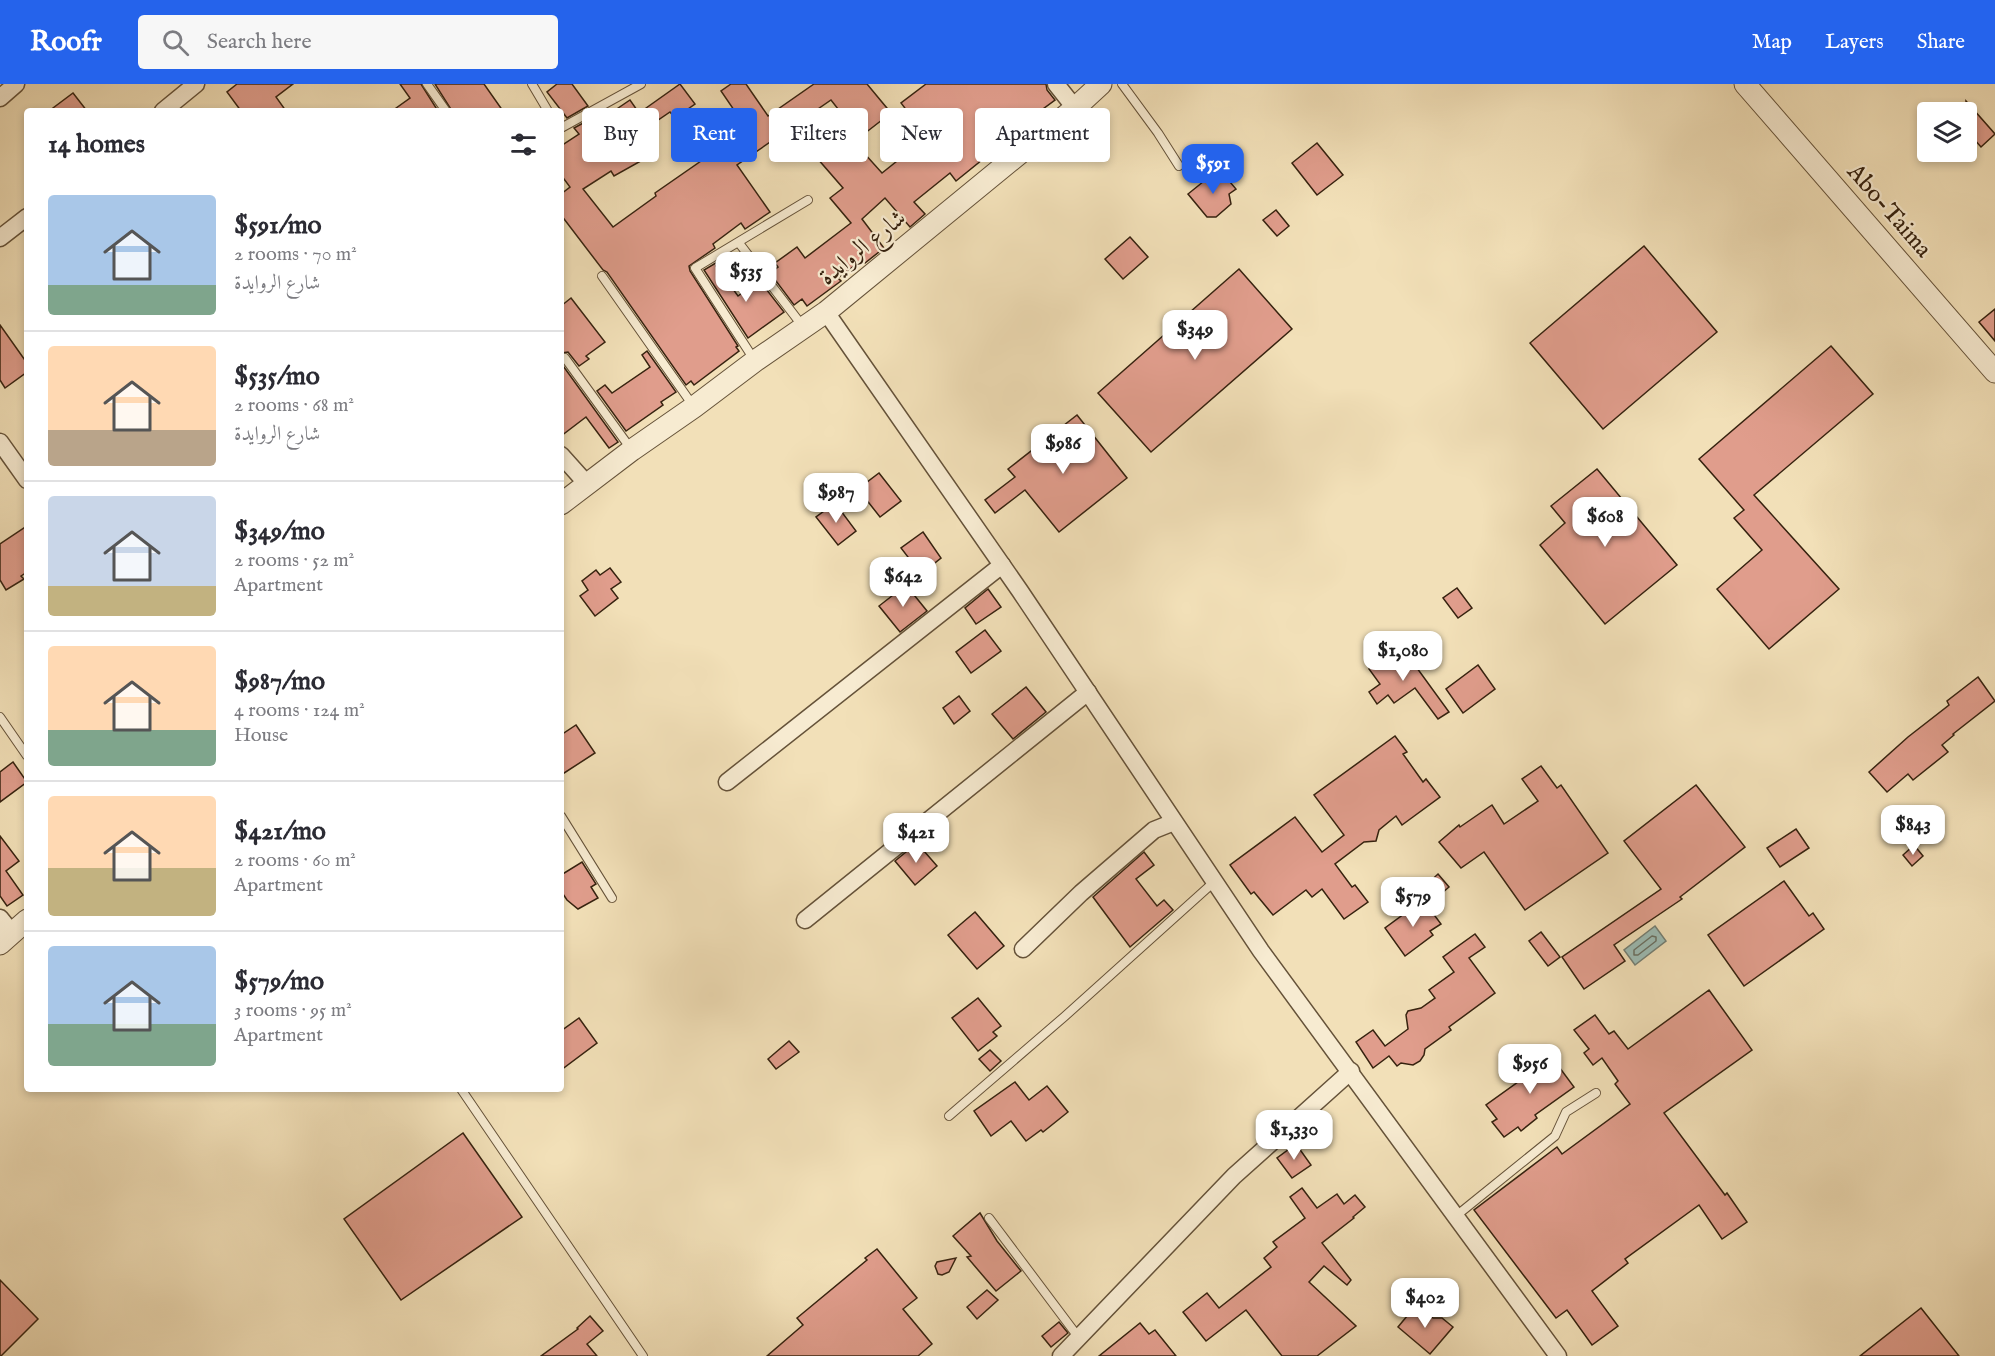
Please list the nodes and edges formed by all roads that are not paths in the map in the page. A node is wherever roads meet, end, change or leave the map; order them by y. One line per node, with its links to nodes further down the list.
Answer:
1 (16, 84): 10 (street)
2 (196, 84): 11 (street)
3 (427, 84): 12 (lane)
4 (532, 84): 13 (lane)
5 (641, 84): 15 (lane)
6 (1056, 84): 14 (street)
7 (1101, 84): 14 (street, شارع الروايدة)
8 (1122, 84): 17 (lane)
9 (1745, 84): 27 (street, Abo-Taima)
10 (0, 98)
11 (167, 108)
12 (444, 108)
13 (546, 108)
14 (1076, 108)
15 (564, 126)
16 (1010, 162): 23 (street, شارع الروايدة)
17 (1179, 166)
18 (808, 200): 21 (lane)
19 (24, 219): 20 (street)
20 (0, 237)
21 (739, 243): 24 (lane); 26 (lane)
22 (602, 276): 28 (lane)
23 (826, 312): 24 (street, شارع الروايدة); 35 (street)
24 (804, 328): 26 (street, شارع الروايدة)
25 (565, 358): 30 (lane)
26 (755, 361): 28 (street, شارع الروايدة)
27 (1995, 372)
28 (694, 407): 30 (street, شارع الروايدة)
29 (0, 442): 32 (street)
30 (632, 450): 33 (street, شارع الروايدة)
31 (564, 458): 33 (street)
32 (24, 473)
33 (587, 484): 34 (street, شارع الروايدة)
34 (564, 502)
35 (1002, 566): 36 (street); 39 (street)
36 (1088, 692): 41 (street); 44 (street)
37 (0, 717): 38 (lane)
38 (24, 752)
39 (727, 782)
40 (564, 821): 43 (lane)
41 (1174, 822): 42 (street); 45 (street)
42 (1214, 882): 46 (street); 49 (lane)
43 (612, 898)
44 (805, 920)
45 (1023, 949)
46 (1351, 1071): 50 (street); 52 (street)
47 (463, 1092): 53 (lane)
48 (1596, 1093): 50 (lane)
49 (949, 1116)
50 (1456, 1216): 55 (street)
51 (989, 1218): 52 (lane)
52 (1080, 1338): 54 (street)
53 (643, 1356)
54 (1061, 1356)
55 (1558, 1356)

